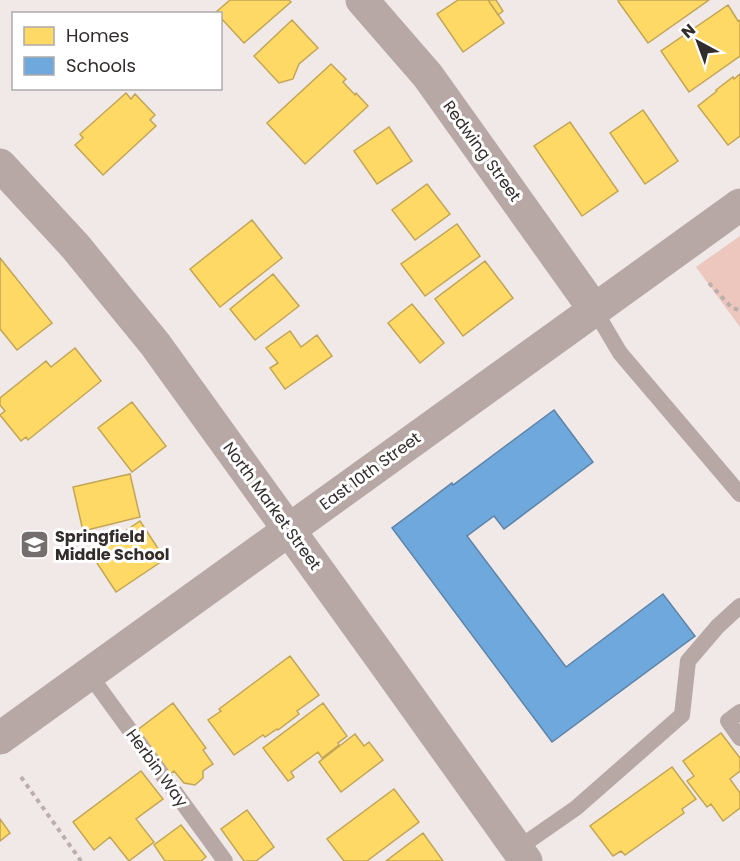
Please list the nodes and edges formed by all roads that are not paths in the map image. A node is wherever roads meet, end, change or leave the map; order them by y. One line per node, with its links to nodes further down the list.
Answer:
1 (362, 0): 4 (street, Redwing Street)
2 (6, 182): 6 (street, North Market Street)
3 (740, 205): 4 (street, East 10th Street)
4 (594, 309): 5 (lane); 6 (street, East 10th Street)
5 (740, 494)
6 (288, 530): 8 (street, East 10th Street); 12 (street, North Market Street)
7 (740, 606): 12 (lane)
8 (89, 674): 10 (street, East 10th Street); 13 (lane, Herbin Way)
9 (740, 712): 11 (lane)
10 (0, 738)
11 (740, 738)
12 (522, 855)
13 (225, 861)

